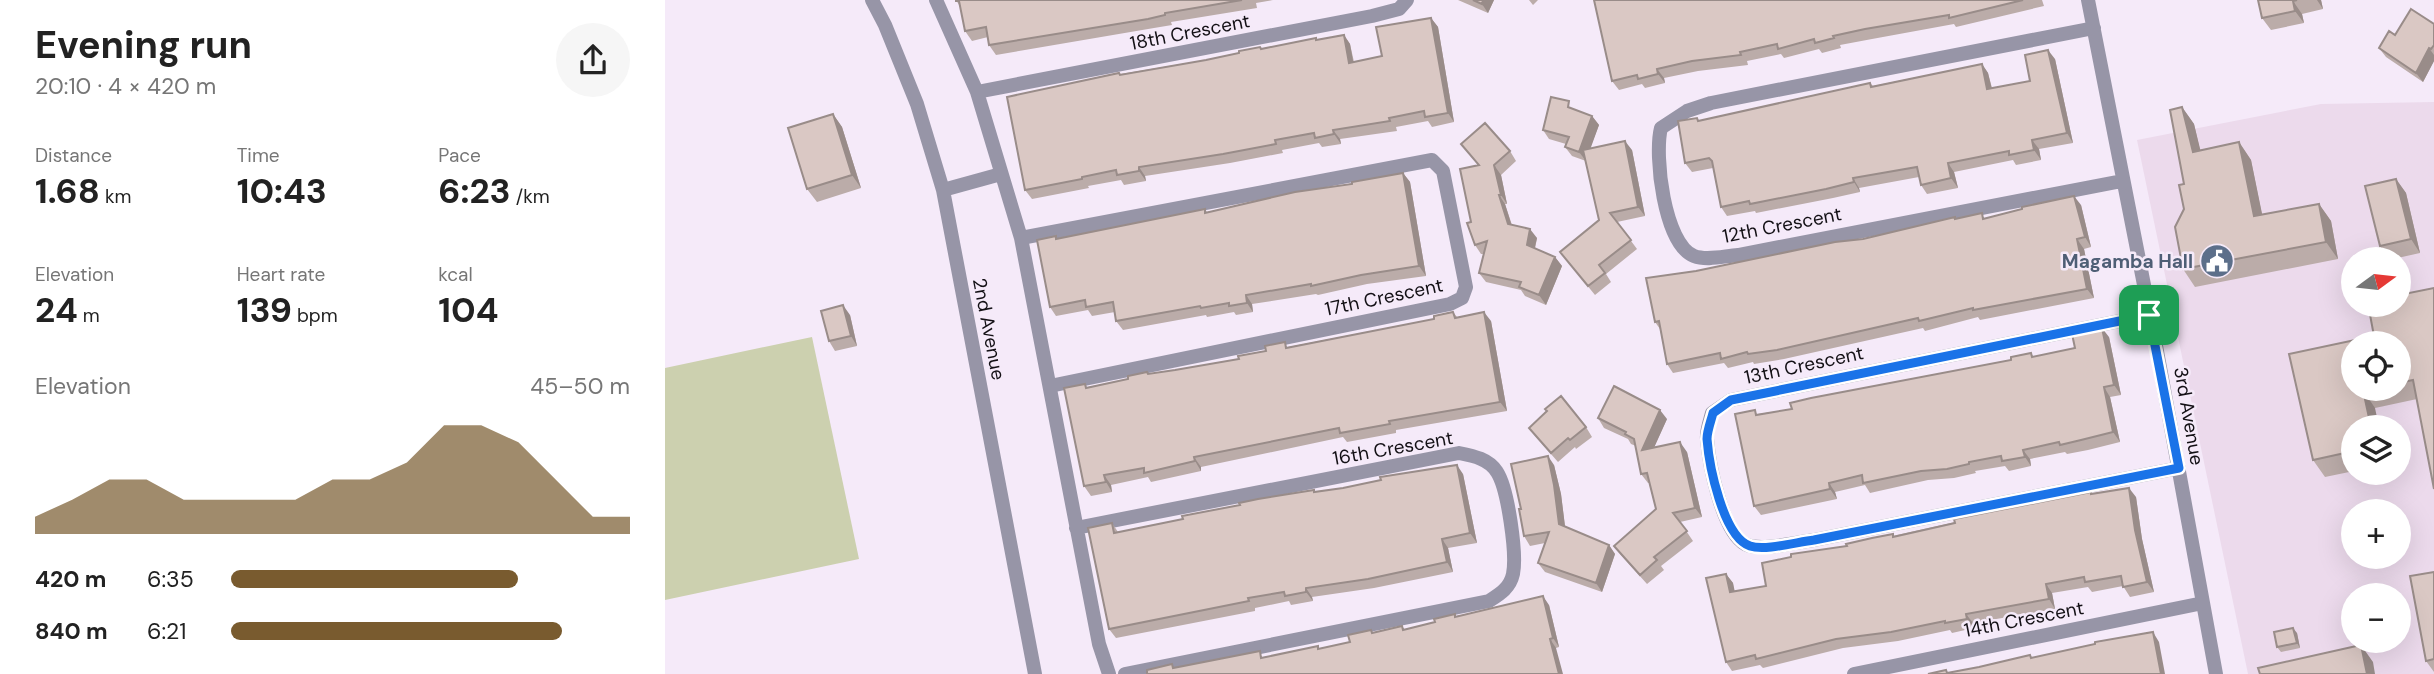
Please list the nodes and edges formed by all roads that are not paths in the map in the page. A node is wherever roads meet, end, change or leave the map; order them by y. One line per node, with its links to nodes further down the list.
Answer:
1 (872, 0): 9 (street, 2nd Avenue)
2 (936, 0): 6 (street)
3 (1407, 0): 6 (street, 18th Crescent)
4 (2088, 0): 5 (street, 3rd Avenue)
5 (2094, 29): 8 (street, 3rd Avenue); 8 (street, 12th Crescent)
6 (977, 92): 7 (street)
7 (1001, 174): 9 (street); 10 (street)
8 (2122, 181): 11 (street, 3rd Avenue)
9 (943, 190): 16 (street, 2nd Avenue)
10 (1021, 238): 12 (street); 12 (street, 17th Crescent)
11 (2149, 315): 13 (street, 3rd Avenue); 13 (street, 13th Crescent)
12 (1050, 386): 14 (street)
13 (2179, 468): 15 (street, 3rd Avenue)
14 (1076, 528): 17 (street); 18 (street, 16th Crescent)
15 (2203, 603): 19 (street, 14th Crescent); 20 (street, 3rd Avenue)
16 (1035, 674)
17 (1109, 674)
18 (1125, 674)
19 (1854, 674)
20 (2216, 674)

